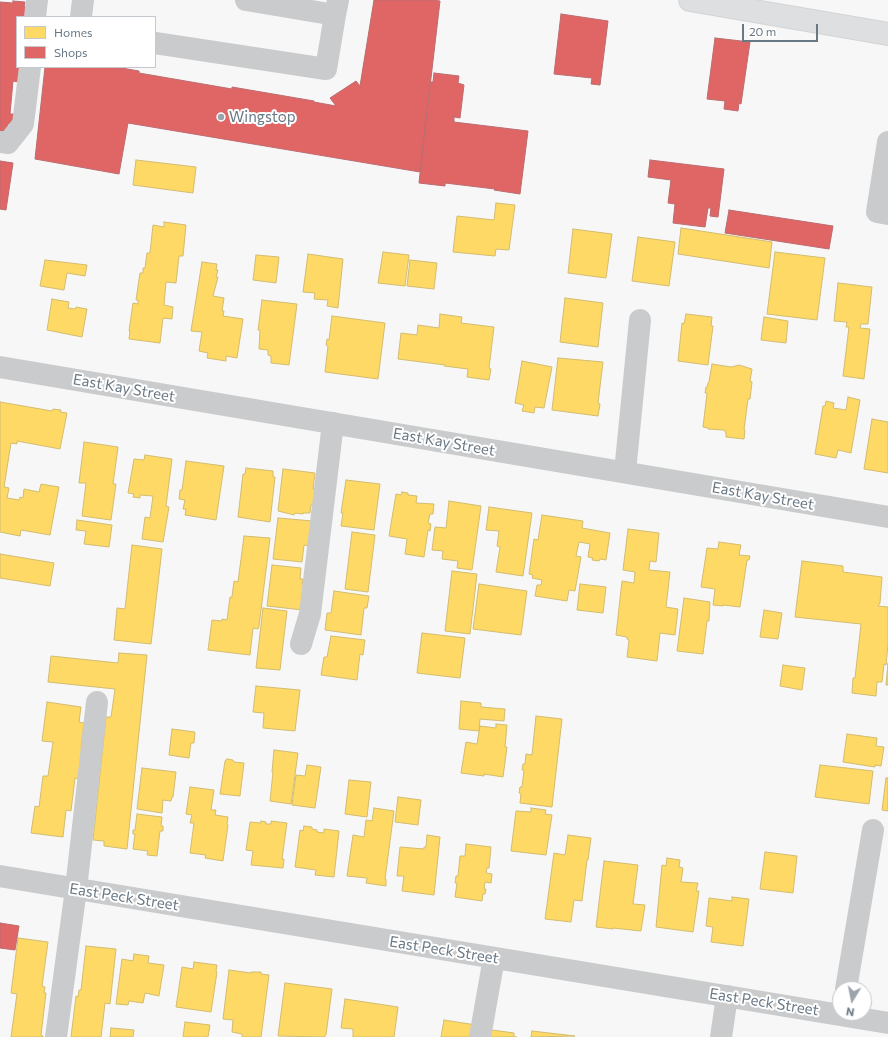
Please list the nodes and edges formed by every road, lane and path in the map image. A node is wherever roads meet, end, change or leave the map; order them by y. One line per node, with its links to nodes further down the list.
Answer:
1 (37, 0): 6 (street)
2 (83, 0): 7 (street)
3 (246, 0): 5 (street)
4 (691, 0): 8 (main road)
5 (337, 8): 9 (street)
6 (35, 16)
7 (81, 16)
8 (888, 34)
9 (156, 43)
10 (30, 68): 11 (street)
11 (0, 142)
12 (888, 142): 13 (street)
13 (888, 214)
14 (640, 320): 17 (street)
15 (0, 367): 16 (street, East Kay Street)
16 (340, 424): 17 (street, East Kay Street); 19 (street); 20 (street)
17 (625, 472): 18 (street, East Kay Street)
18 (888, 517)
19 (321, 632)
20 (301, 644)
21 (97, 702): 24 (street)
22 (873, 830): 26 (street)
23 (0, 876): 24 (street, East Peck Street)
24 (76, 889): 25 (street, East Peck Street); 31 (street)
25 (494, 958): 27 (street, East Peck Street); 32 (street)
26 (847, 981)
27 (727, 996): 28 (street, East Peck Street); 33 (street)
28 (832, 1012)
29 (872, 1020): 30 (street, East Peck Street)
30 (888, 1023)
31 (56, 1037)
32 (480, 1037)
33 (721, 1037)

